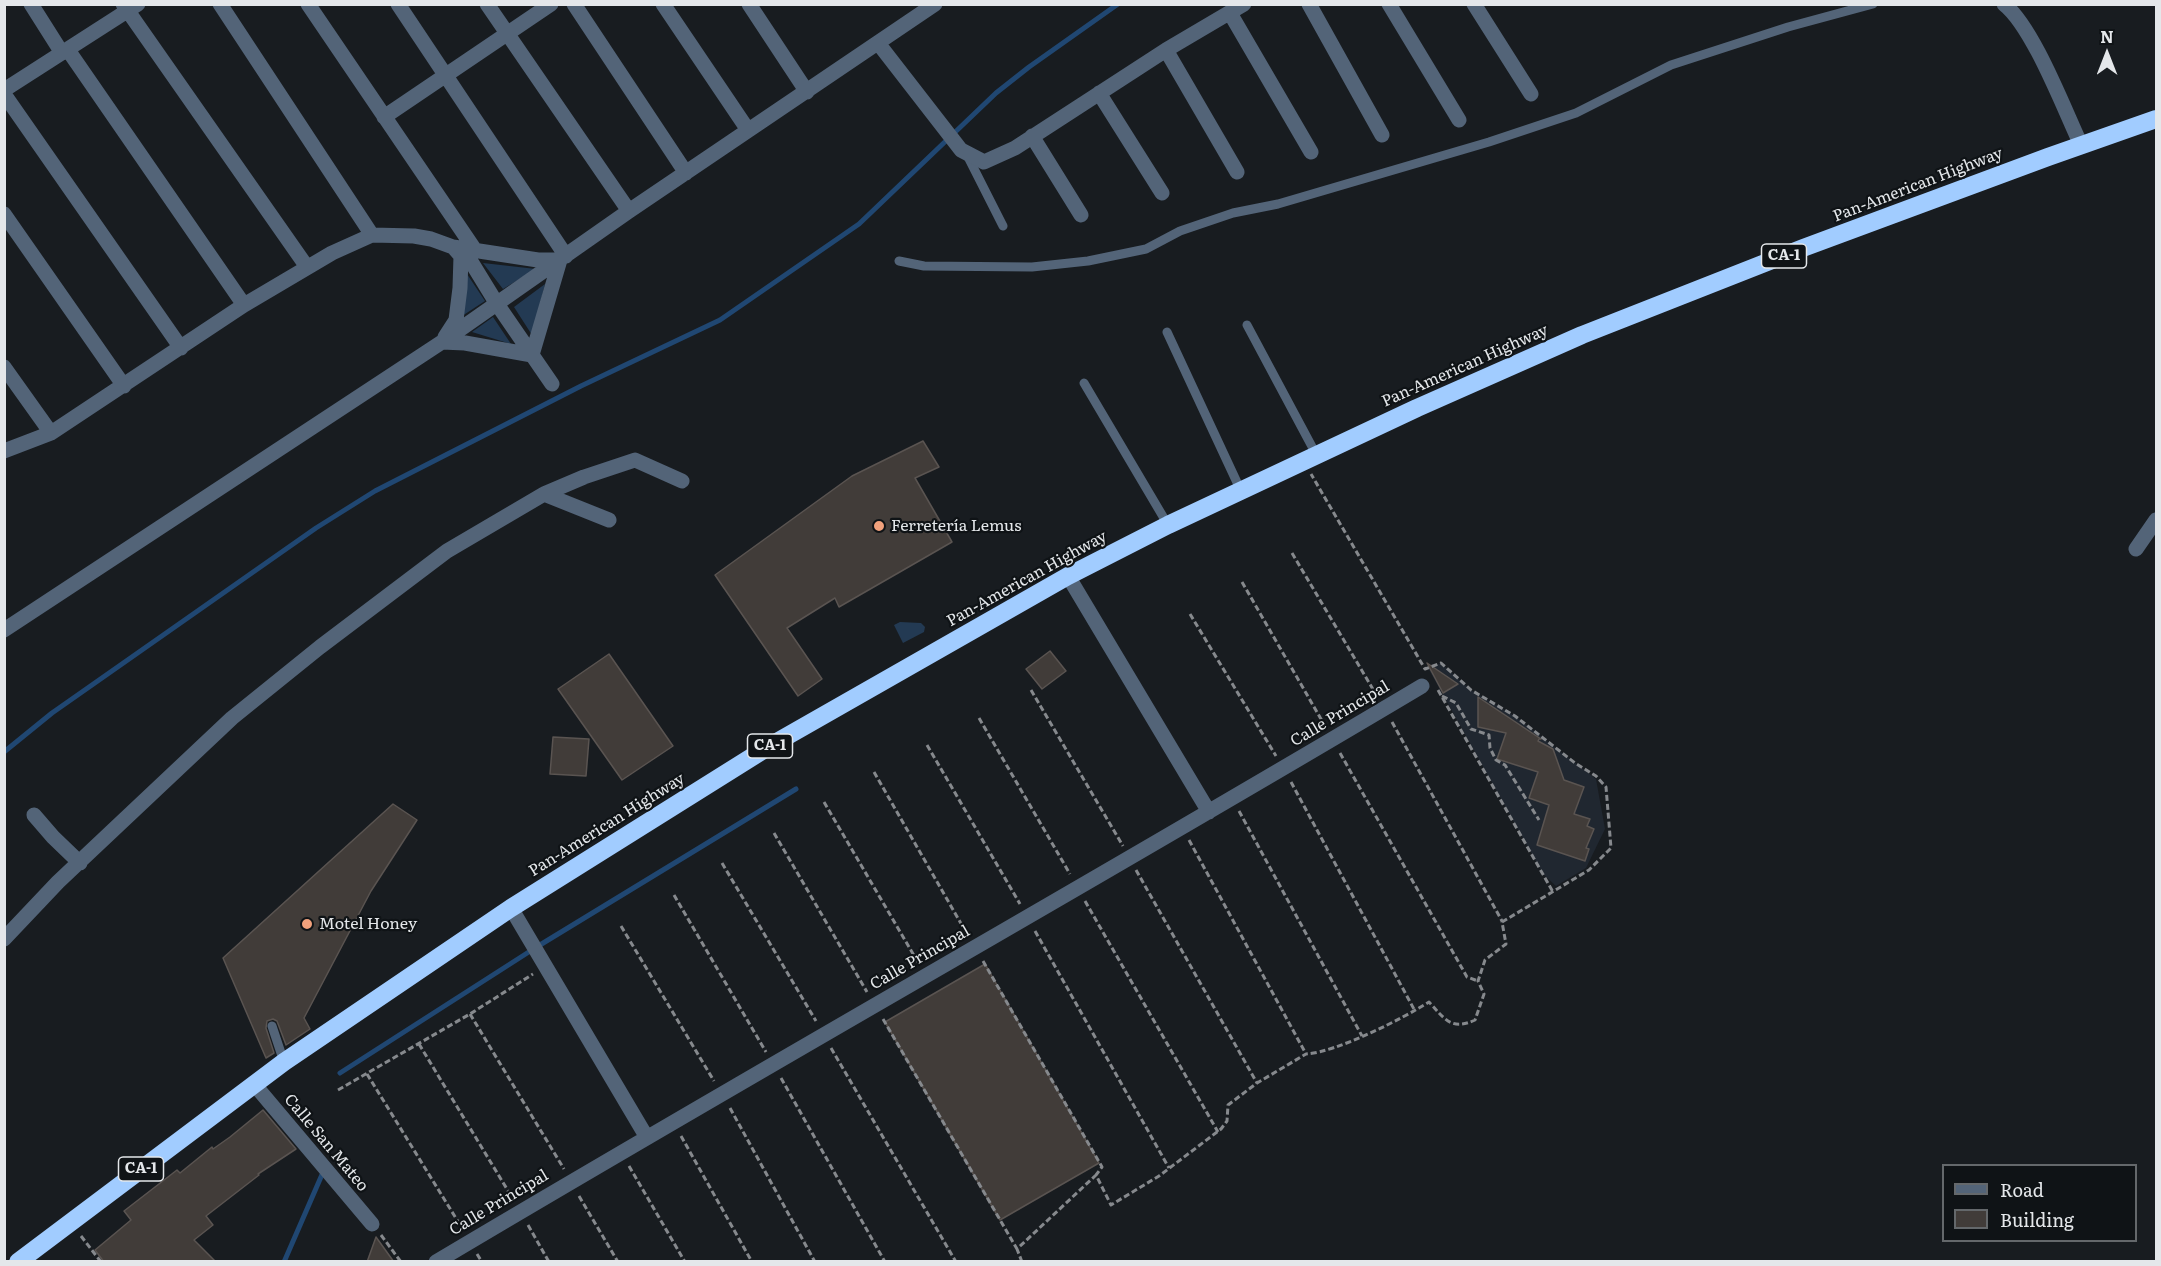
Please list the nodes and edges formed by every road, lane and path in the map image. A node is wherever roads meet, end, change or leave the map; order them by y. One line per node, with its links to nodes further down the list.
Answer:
1 (31, 4): 22 (street)
2 (220, 4): 44 (street)
3 (308, 4): 28 (street)
4 (398, 4): 23 (street)
5 (487, 4): 19 (street)
6 (551, 4): 19 (street)
7 (574, 4): 38 (street)
8 (663, 4): 31 (street)
9 (749, 4): 25 (street)
10 (936, 4): 20 (street)
11 (1244, 4): 18 (street)
12 (1309, 4): 32 (street)
13 (1389, 4): 30 (street)
14 (1474, 4): 27 (street)
15 (1873, 4): 48 (lane)
16 (2004, 4): 34 (street)
17 (129, 7): 22 (street); 49 (street)
18 (1230, 13): 21 (street); 36 (street)
19 (507, 34): 23 (street); 40 (street)
20 (878, 43): 25 (street); 35 (street)
21 (1166, 50): 26 (street); 37 (street)
22 (65, 52): 24 (street); 51 (street)
23 (445, 76): 28 (street); 47 (street)
24 (4, 92): 55 (street)
25 (807, 92): 31 (street)
26 (1099, 93): 33 (street); 39 (street)
27 (1531, 94)
28 (384, 117): 46 (street)
29 (2157, 119): 34 (highway, Pan-American Highway / CA-1)
30 (1459, 120)
31 (748, 130): 38 (street)
32 (1382, 135)
33 (1032, 136): 35 (street); 42 (street)
34 (2081, 145): 63 (highway, Pan-American Highway / CA-1)
35 (963, 152): 43 (lane)
36 (1311, 152)
37 (1237, 172)
38 (686, 173): 40 (street)
39 (1162, 193)
40 (629, 211): 47 (street)
41 (4, 214): 60 (street)
42 (1081, 214)
43 (1004, 226)
44 (372, 236): 45 (street); 49 (street)
45 (453, 247): 46 (street); 50 (street); 54 (street)
46 (476, 250): 47 (street)
47 (563, 258): 50 (street); 56 (street)
48 (899, 261)
49 (307, 267): 51 (street)
50 (497, 304): 54 (street); 56 (street)
51 (244, 305): 55 (street)
52 (1247, 325): 63 (lane)
53 (1167, 332): 65 (lane)
54 (442, 342): 56 (street); 75 (street)
55 (181, 348): 60 (street)
56 (532, 355): 59 (street)
57 (4, 367): 61 (street)
58 (1084, 382): 69 (lane)
59 (552, 384)
60 (124, 386): 61 (street)
61 (51, 433): 62 (street)
62 (4, 451)
63 (1311, 459): 65 (highway, Pan-American Highway / CA-1); 96 (path)
64 (682, 481): 66 (street)
65 (1241, 490): 69 (highway, Pan-American Highway / CA-1)
66 (544, 494): 67 (street); 93 (street)
67 (609, 520)
68 (2157, 520): 70 (street)
69 (1168, 525): 72 (highway, Pan-American Highway / CA-1)
70 (2136, 549)
71 (1292, 553): 79 (path)
72 (1068, 576): 87 (street); 98 (highway, Pan-American Highway / CA-1)
73 (1242, 582): 81 (path)
74 (1190, 614): 83 (path)
75 (4, 630)
76 (1422, 686): 78 (path); 79 (street, Calle Principal)
77 (1031, 690): 92 (path)
78 (1442, 696): 89 (path); 96 (path)
79 (1384, 708): 81 (street, Calle Principal); 100 (path)
80 (979, 718): 95 (path)
81 (1332, 739): 83 (street, Calle Principal); 106 (path)
82 (927, 745): 99 (path)
83 (1284, 768): 85 (street, Calle Principal); 108 (path)
84 (874, 772): 103 (path)
85 (1232, 799): 87 (street, Calle Principal); 112 (path)
86 (824, 802): 105 (path)
87 (1209, 812): 90 (street, Calle Principal)
88 (34, 814): 93 (street)
89 (1539, 820)
90 (1182, 828): 92 (street, Calle Principal); 114 (path)
91 (774, 833): 107 (path)
92 (1130, 858): 95 (street, Calle Principal); 118 (path)
93 (80, 863): 102 (street)
94 (722, 863): 111 (path)
95 (1078, 888): 99 (street, Calle Principal); 123 (path)
96 (1553, 892): 100 (path)
97 (674, 895): 116 (path)
98 (511, 908): 104 (street); 115 (highway, Pan-American Highway / CA-1)
99 (1027, 917): 103 (street, Calle Principal); 126 (path)
100 (1502, 922): 106 (path)
101 (621, 926): 121 (path)
102 (4, 939)
103 (975, 947): 105 (street, Calle Principal); 127 (path)
104 (546, 966): 109 (path); 124 (street)
105 (926, 975): 107 (street, Calle Principal)
106 (1478, 981): 108 (path)
107 (875, 1005): 111 (street, Calle Principal); 133 (path)
108 (1415, 1011): 112 (path)
109 (470, 1014): 113 (path); 128 (path)
110 (272, 1026): 115 (lane)
111 (823, 1034): 116 (street, Calle Principal); 144 (path)
112 (1362, 1036): 114 (path)
113 (419, 1044): 117 (path); 129 (path)
114 (1306, 1054): 118 (path)
115 (284, 1062): 119 (highway, Pan-American Highway / CA-1)
116 (773, 1064): 121 (street, Calle Principal); 143 (path)
117 (367, 1074): 120 (path); 132 (path)
118 (1257, 1083): 123 (path)
119 (254, 1084): 130 (street, Calle San Mateo); 134 (highway, Pan-American Highway / CA-1)
120 (338, 1090)
121 (722, 1093): 122 (street, Calle Principal); 142 (path)
122 (673, 1121): 124 (street, Calle Principal); 141 (path)
123 (1218, 1131): 126 (path)
124 (646, 1136): 125 (street, Calle Principal)
125 (621, 1152): 128 (street, Calle Principal); 140 (path)
126 (1170, 1168): 127 (path)
127 (1096, 1175): 133 (path)
128 (571, 1181): 129 (street, Calle Principal); 139 (path)
129 (520, 1211): 132 (street, Calle Principal); 138 (path)
130 (372, 1224): 136 (path)
131 (80, 1234): 135 (path)
132 (470, 1241): 137 (street, Calle Principal)
133 (1017, 1249): 145 (path)
134 (18, 1262)
135 (101, 1262)
136 (401, 1262)
137 (436, 1262)
138 (549, 1262)
139 (618, 1262)
140 (685, 1262)
141 (752, 1262)
142 (815, 1262)
143 (885, 1262)
144 (956, 1262)
145 (1022, 1262)

